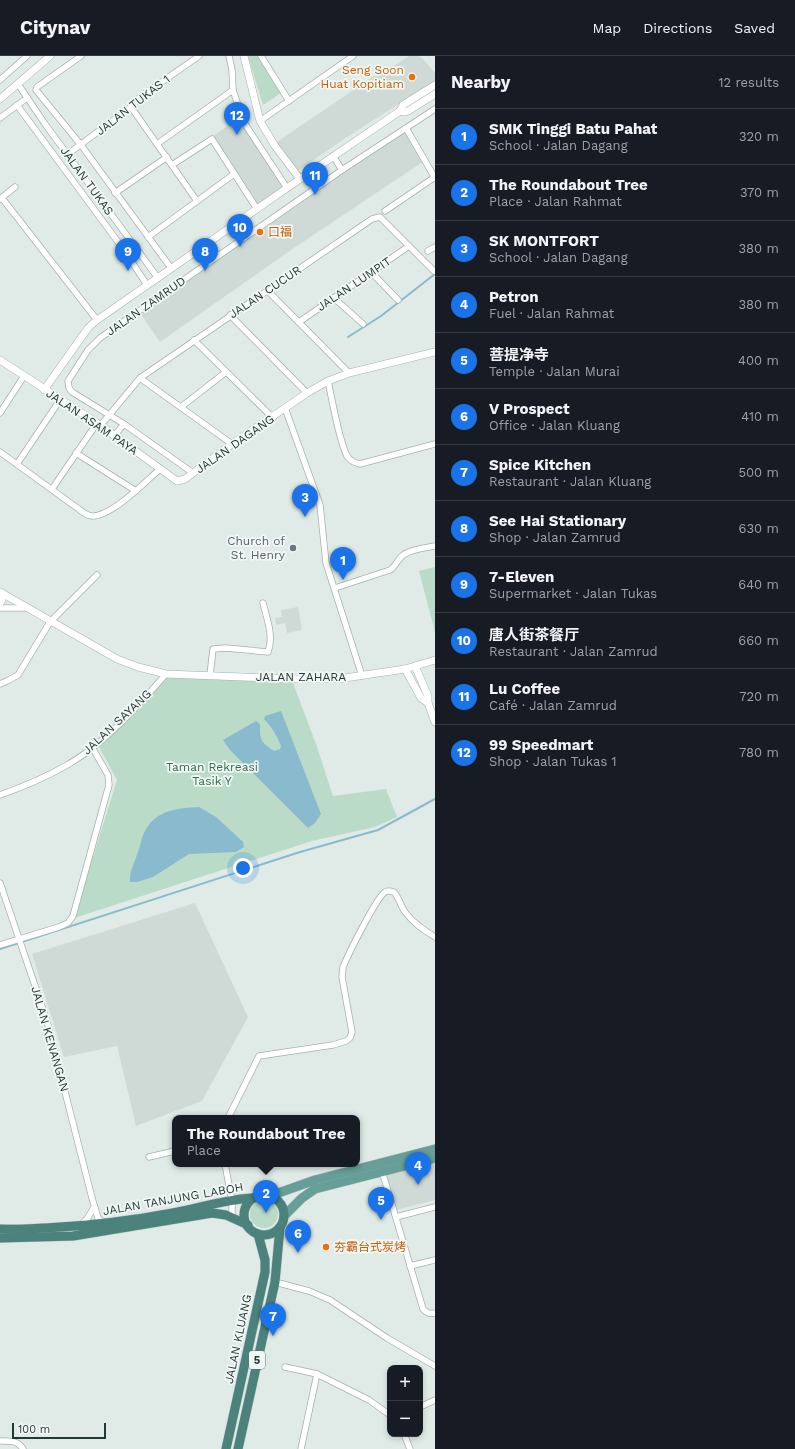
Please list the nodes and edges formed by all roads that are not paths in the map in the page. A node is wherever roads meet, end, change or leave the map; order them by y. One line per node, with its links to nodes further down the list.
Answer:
1 (27, 56): 9 (street)
2 (50, 56): 10 (street)
3 (81, 56): 25 (street)
4 (199, 56): 18 (street, JALAN TUKAS 1)
5 (229, 56): 12 (street)
6 (244, 56): 22 (street)
7 (261, 56): 16 (street)
8 (353, 56): 16 (street)
9 (0, 80)
10 (18, 84): 14 (street, JALAN TUKAS); 15 (street)
11 (435, 85): 20 (street)
12 (233, 90): 24 (street); 35 (street)
13 (435, 94): 20 (street)
14 (27, 98): 17 (street); 26 (street, JALAN TUKAS)
15 (0, 99)
16 (289, 101): 22 (street)
17 (18, 105): 21 (street); 51 (street)
18 (131, 107): 24 (street); 25 (street, JALAN TUKAS 1)
19 (435, 109): 23 (street, JALAN ZAMRUD)
20 (400, 111): 27 (street)
21 (0, 118)
22 (260, 121): 33 (street)
23 (406, 128): 30 (street, JALAN ZAMRUD); 32 (street)
24 (157, 144): 28 (street)
25 (80, 145): 26 (street, JALAN TUKAS 1); 36 (street)
26 (68, 154): 50 (street, JALAN TUKAS)
27 (333, 156): 30 (street); 33 (street)
28 (167, 157): 29 (street); 36 (street)
29 (172, 165): 31 (street); 38 (street)
30 (342, 170): 46 (street, JALAN ZAMRUD)
31 (234, 174): 38 (street); 39 (street)
32 (435, 178): 40 (street)
33 (300, 179): 35 (street)
34 (15, 187): 37 (street)
35 (287, 188): 39 (street)
36 (115, 193): 41 (street)
37 (1, 198): 56 (street)
38 (198, 200): 41 (street)
39 (257, 209): 42 (street)
40 (385, 211)
41 (148, 237): 47 (street)
42 (209, 244): 46 (street); 47 (street)
43 (409, 246): 48 (street, JALAN CUCUR); 49 (street, JALAN LUMPIT); 52 (street, JALAN CUCUR)
44 (435, 247): 45 (street)
45 (428, 251)
46 (218, 256): 73 (street, JALAN ZAMRUD)
47 (171, 268): 50 (street)
48 (434, 271)
49 (371, 272): 53 (street, JALAN LUMPIT); 54 (street)
50 (158, 278): 51 (street)
51 (147, 285): 56 (street)
52 (267, 290): 55 (street, JALAN CUCUR); 57 (street)
53 (334, 298): 57 (street, JALAN LUMPIT); 58 (street)
54 (398, 300)
55 (230, 315): 59 (street, JALAN CUCUR); 68 (street)
56 (97, 320): 67 (street)
57 (299, 322): 63 (street)
58 (363, 324)
59 (194, 340): 62 (street); 65 (street, JALAN CUCUR)
60 (435, 352): 63 (street, JALAN DAGANG)
61 (0, 360): 64 (street, JALAN ASAM PAYA)
62 (226, 372): 70 (street); 74 (street)
63 (349, 373): 66 (street, JALAN DAGANG)
64 (24, 376): 67 (street, JALAN ASAM PAYA); 72 (street)
65 (140, 378): 70 (street); 73 (street, JALAN CUCUR)
66 (328, 381): 68 (street, JALAN DAGANG); 79 (street)
67 (44, 390): 69 (street, JALAN ASAM PAYA)
68 (307, 393): 71 (street, JALAN DAGANG)
69 (60, 400): 75 (street, JALAN ASAM PAYA); 82 (street)
70 (181, 407): 78 (street)
71 (285, 408): 74 (street, JALAN DAGANG); 90 (street, JALAN DAGANG)
72 (0, 413)
73 (109, 415): 75 (street, JALAN CUCUR); 76 (street)
74 (272, 418): 78 (street, JALAN DAGANG)
75 (98, 424): 77 (street, JALAN ASAM PAYA); 81 (street, JALAN CUCUR)
76 (124, 424): 77 (street); 84 (street)
77 (114, 436): 83 (street, JALAN ASAM PAYA)
78 (232, 444): 84 (street, JALAN DAGANG)
79 (435, 444)
80 (0, 452): 82 (street)
81 (76, 453): 86 (street, JALAN CUCUR); 87 (street)
82 (16, 464): 86 (street)
83 (160, 469): 85 (street, JALAN ASAM PAYA); 87 (street)
84 (193, 473): 85 (street, JALAN DAGANG)
85 (185, 478)
86 (52, 489): 87 (street)
87 (136, 491)
88 (435, 546): 90 (street)
89 (97, 575): 96 (street)
90 (335, 588): 102 (street, JALAN DAGANG)
91 (1, 592): 93 (street); 95 (street, JALAN ZAHARA)
92 (263, 603): 101 (street)
93 (0, 604)
94 (0, 608): 95 (street)
95 (29, 608): 96 (street, JALAN ZAHARA)
96 (50, 622): 100 (street, JALAN ZAHARA); 103 (street)
97 (435, 660): 98 (street, JALAN ZAHARA)
98 (415, 666): 99 (street, JALAN ZAHARA); 104 (street)
99 (405, 669): 102 (street, JALAN ZAHARA); 104 (street)
100 (166, 674): 101 (street, JALAN ZAHARA); 106 (street, JALAN SAYANG)
101 (210, 675): 102 (street, JALAN ZAHARA)
102 (362, 676)
103 (0, 684)
104 (428, 703): 105 (street)
105 (435, 722)
106 (92, 748): 107 (street, JALAN SAYANG); 110 (street)
107 (0, 795)
108 (0, 882): 110 (street, JALAN KENANGAN)
109 (435, 936): 112 (street)
110 (20, 940): 111 (street); 120 (street, JALAN KENANGAN)
111 (0, 945)
112 (230, 1115)
113 (435, 1149): 119 (main road)
114 (172, 1152): 115 (street)
115 (149, 1157)
116 (435, 1158): 118 (main road, 5)
117 (226, 1167): 122 (street)
118 (382, 1171): 125 (main road, 5); 127 (street)
119 (270, 1196): 121 (highway); 125 (highway)
120 (92, 1198): 124 (street, JALAN KENANGAN); 130 (street, JALAN KENANGAN)
121 (254, 1198): 122 (highway, JALAN TANJUNG LABOH); 128 (highway)
122 (232, 1201): 126 (street); 130 (highway, JALAN TANJUNG LABOH)
123 (435, 1207): 127 (street)
124 (93, 1209): 129 (street); 130 (street, JALAN KENANGAN)
125 (284, 1216): 131 (highway, 5)
126 (232, 1217): 128 (highway, JALAN TANJUNG LABOH); 130 (highway, JALAN TANJUNG LABOH)
127 (396, 1217): 136 (street)
128 (248, 1225): 133 (highway)
129 (78, 1226): 130 (highway, JALAN TANJUNG LABOH); 132 (highway, JALAN TANJUNG LABOH)
130 (98, 1227): 134 (highway, JALAN TANJUNG LABOH)
131 (280, 1227): 133 (highway); 137 (highway, JALAN KLUANG / 5)
132 (0, 1230)
133 (258, 1234): 149 (highway, JALAN KLUANG / 5)
134 (0, 1238)
135 (435, 1260): 136 (street)
136 (410, 1266): 138 (street)
137 (275, 1282): 139 (street); 146 (highway, JALAN KLUANG / 5)
138 (435, 1313)
139 (435, 1366)
140 (285, 1367): 141 (street)
141 (317, 1374): 144 (street); 152 (street)
142 (435, 1400): 143 (street)
143 (423, 1406)
144 (387, 1413)
145 (405, 1437): 153 (street)
146 (240, 1439): 150 (highway); 151 (highway, JALAN KLUANG / 5)
147 (0, 1441): 148 (street)
148 (23, 1449)
149 (226, 1449)
150 (234, 1449)
151 (238, 1449)
152 (301, 1449)
153 (410, 1449)

